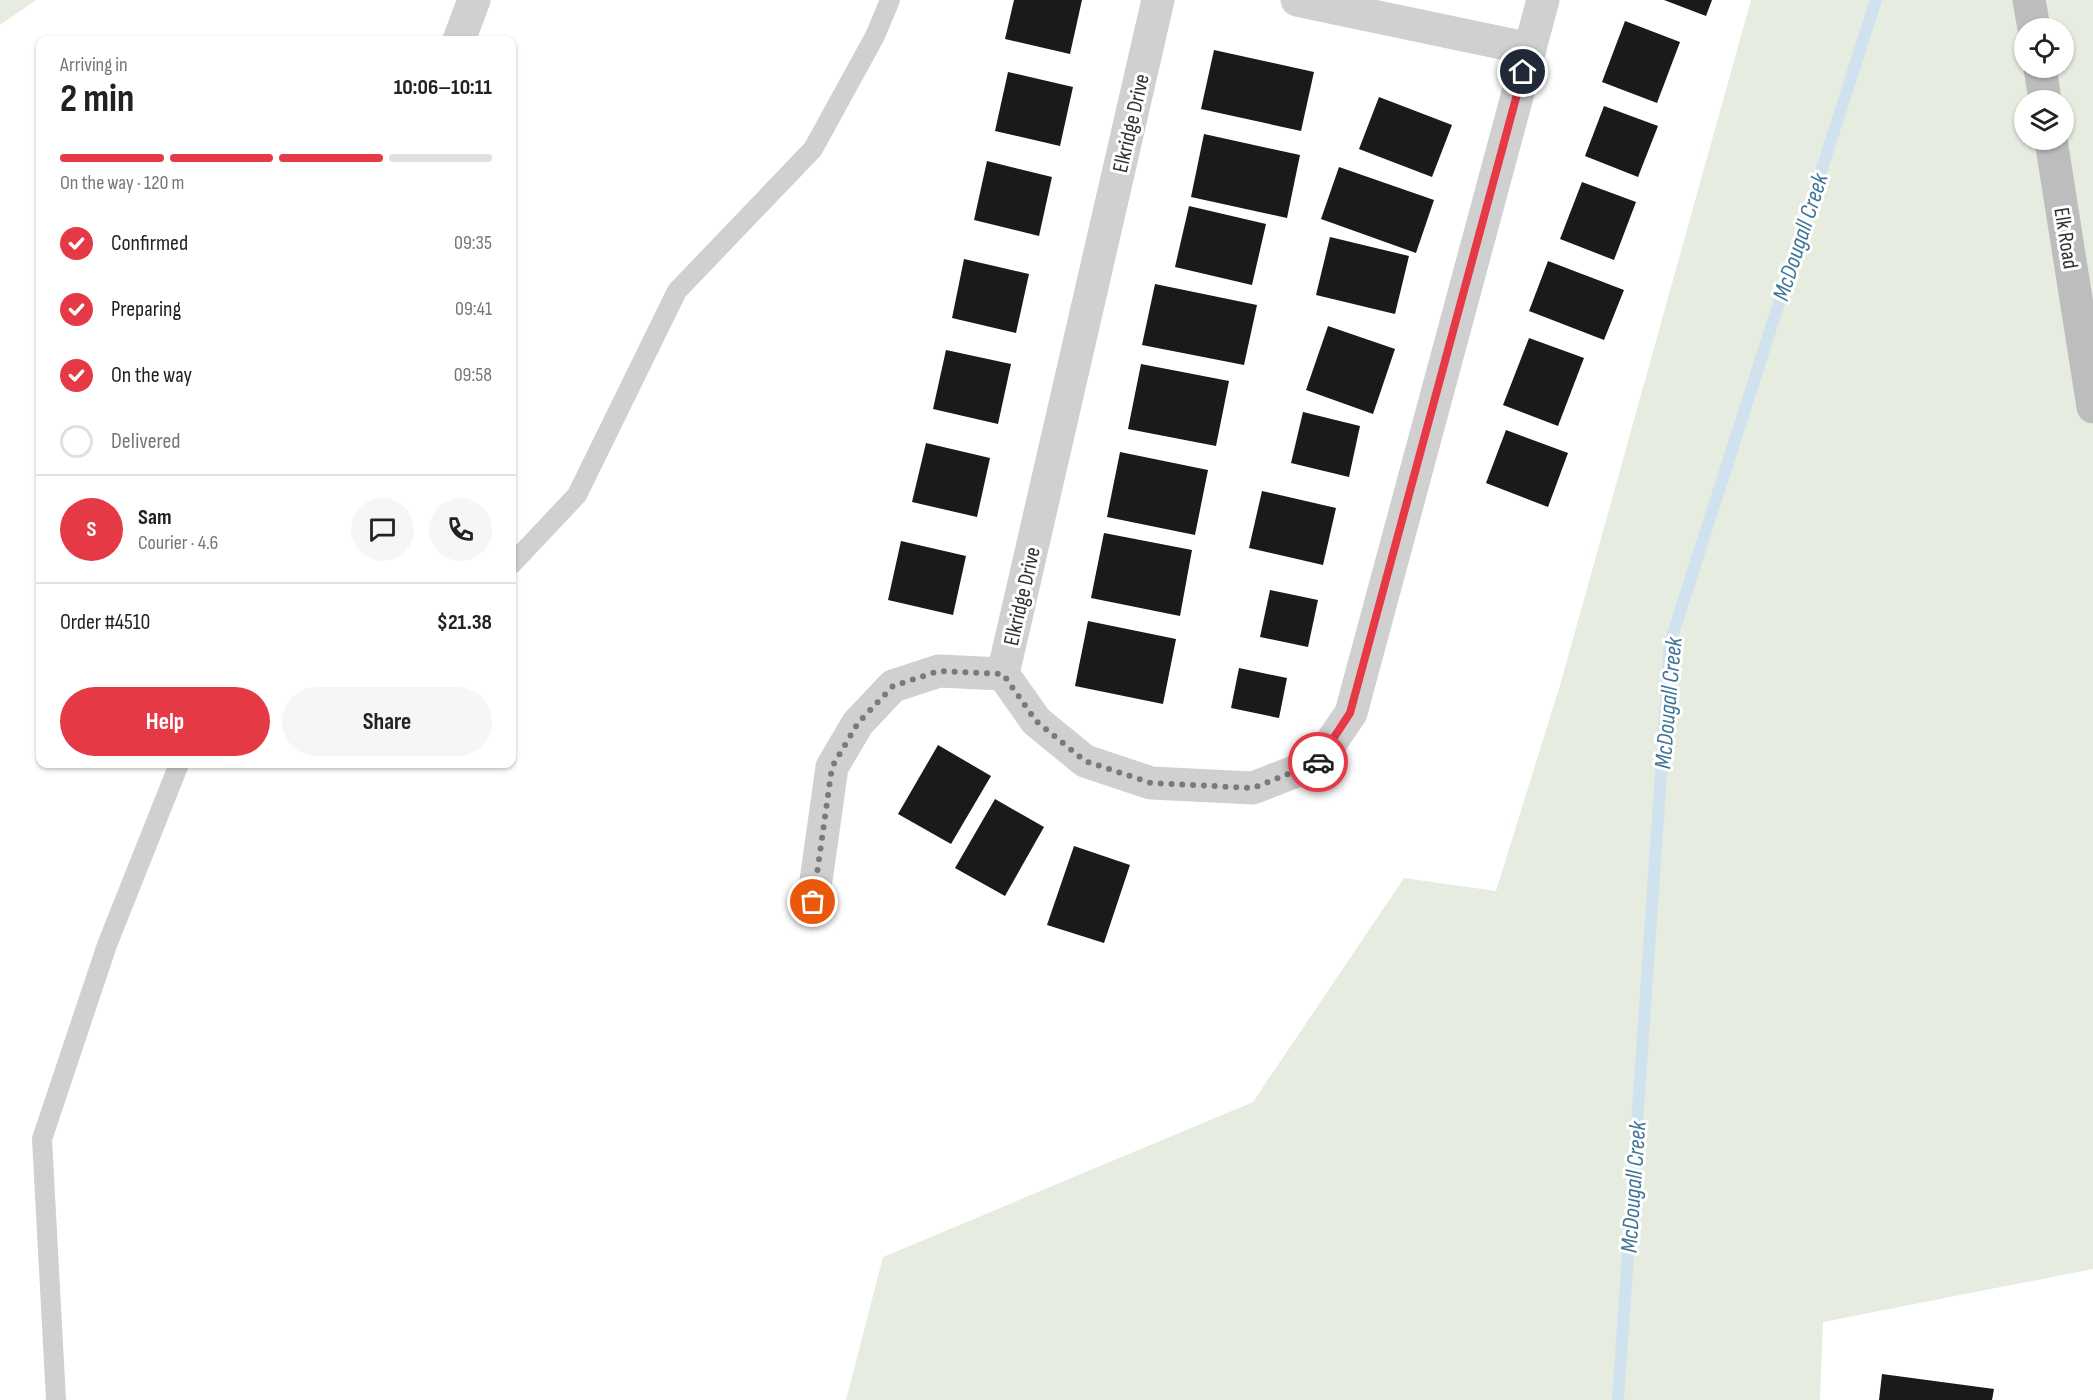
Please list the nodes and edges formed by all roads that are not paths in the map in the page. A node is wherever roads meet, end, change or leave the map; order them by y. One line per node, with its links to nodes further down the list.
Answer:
1 (474, 0): 8 (street)
2 (890, 0): 12 (lane)
3 (1158, 0): 13 (street, Elkridge Drive)
4 (1297, 0): 9 (street)
5 (1543, 0): 9 (street, Elkridge Drive)
6 (2030, 0): 7 (street)
7 (2033, 18)
8 (460, 36)
9 (1530, 50): 13 (street, Elkridge Drive)
10 (2053, 150): 11 (street, Elk Road)
11 (2093, 407)
12 (516, 560)
13 (1003, 674): 15 (street)
14 (177, 768): 16 (lane)
15 (813, 902)
16 (56, 1400)

